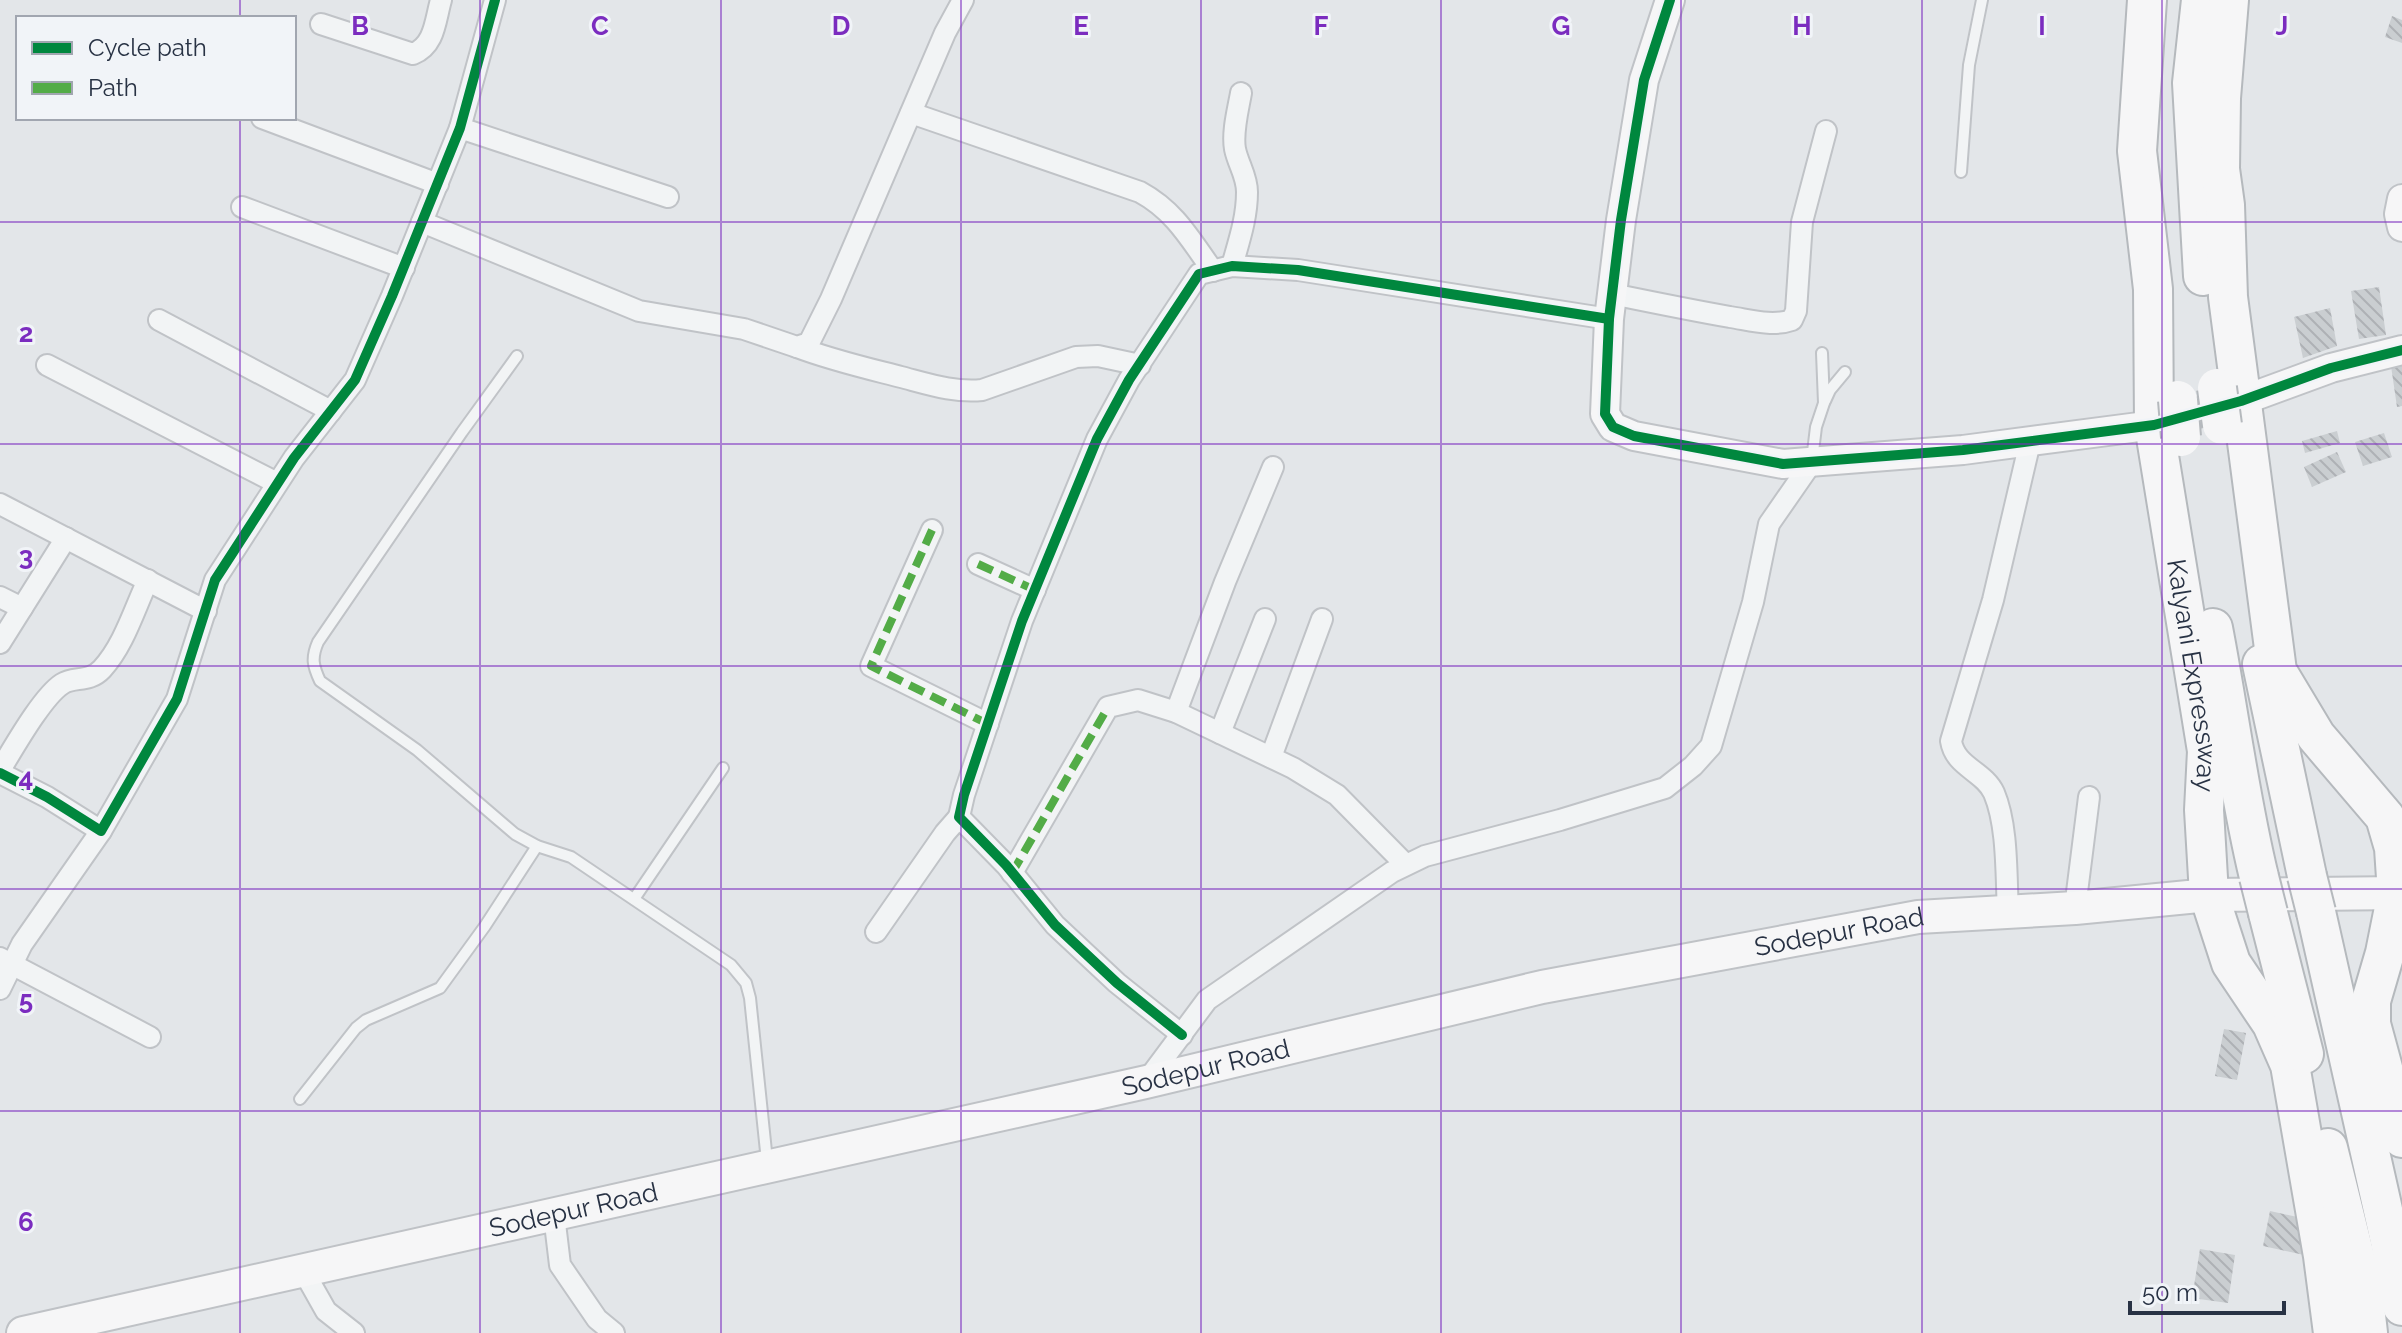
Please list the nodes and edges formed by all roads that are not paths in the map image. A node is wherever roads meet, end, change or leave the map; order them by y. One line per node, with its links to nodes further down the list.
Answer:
1 (441, 0): 10 (street)
2 (495, 0): 14 (street)
3 (963, 0): 12 (street)
4 (1670, 0): 25 (street)
5 (1982, 0): 16 (lane)
6 (2147, 0): 37 (highway, Kalyani Expressway)
7 (2163, 0): 37 (highway)
8 (2201, 0): 35 (highway)
9 (2229, 0): 35 (highway)
10 (321, 24)
11 (1241, 93): 24 (street)
12 (911, 113): 24 (street); 27 (street)
13 (267, 120): 17 (street)
14 (460, 128): 17 (street); 18 (street)
15 (1826, 131): 25 (street)
16 (1961, 172)
17 (438, 184): 21 (street)
18 (668, 197)
19 (2402, 199): 22 (street)
20 (242, 207): 23 (street)
21 (422, 222): 23 (street); 27 (street)
22 (2402, 227)
23 (404, 268): 36 (street)
24 (1222, 268): 25 (street); 32 (street)
25 (1611, 306): 39 (street)
26 (159, 320): 36 (street)
27 (797, 347): 32 (street)
28 (2402, 350): 35 (street)
29 (1822, 353): 34 (lane)
30 (517, 356): 63 (lane)
31 (47, 365): 41 (street)
32 (1140, 365): 47 (street)
33 (1845, 372): 34 (lane)
34 (1824, 403): 39 (lane)
35 (2226, 404): 37 (street); 66 (highway); 82 (highway, bridge)
36 (331, 411): 41 (street)
37 (2171, 421): 38 (street); 67 (highway, Kalyani Expressway); 88 (highway, bridge)
38 (2030, 442): 39 (street); 70 (street)
39 (1812, 462): 64 (street)
40 (1273, 467): 54 (street)
41 (277, 483): 50 (street)
42 (0, 504): 44 (street)
43 (932, 530): 55 (street)
44 (66, 538): 46 (street); 49 (street)
45 (978, 564): 47 (street)
46 (148, 580): 50 (street); 59 (street)
47 (1035, 590): 55 (street)
48 (0, 597): 49 (street)
49 (22, 608): 53 (street)
50 (206, 611): 62 (street)
51 (1265, 619): 56 (street)
52 (1322, 619): 57 (street)
53 (0, 643)
54 (1176, 712): 56 (street); 65 (street)
55 (988, 724): 61 (street)
56 (1220, 733): 57 (street)
57 (1271, 757): 64 (street)
58 (723, 768): 68 (lane)
59 (0, 772): 62 (street)
60 (2089, 797): 69 (street)
61 (959, 817): 65 (street); 71 (street)
62 (101, 831): 72 (street)
63 (537, 846): 68 (lane); 77 (lane)
64 (1405, 864): 74 (street)
65 (1012, 873): 74 (street)
66 (2399, 893): 67 (main road, Sodepur Road); 78 (highway)
67 (2209, 895): 69 (main road, Sodepur Road); 87 (highway, Kalyani Expressway)
68 (634, 899): 79 (lane)
69 (2075, 908): 70 (main road, Sodepur Road)
70 (2008, 912): 76 (main road, Sodepur Road)
71 (876, 932)
72 (6, 961): 73 (street); 75 (street)
73 (0, 989)
74 (1182, 1035): 76 (street)
75 (150, 1037)
76 (1146, 1082): 79 (main road, Sodepur Road)
77 (300, 1099)
78 (2402, 1138)
79 (767, 1167): 80 (main road, Sodepur Road)
80 (554, 1215): 81 (main road, Sodepur Road); 86 (street)
81 (304, 1272): 83 (main road, Sodepur Road); 85 (street)
82 (2402, 1306)
83 (98, 1324): 84 (main road, Sodepur Road)
84 (23, 1333)
85 (354, 1333)
86 (614, 1333)
87 (2333, 1333)
88 (2368, 1333)

